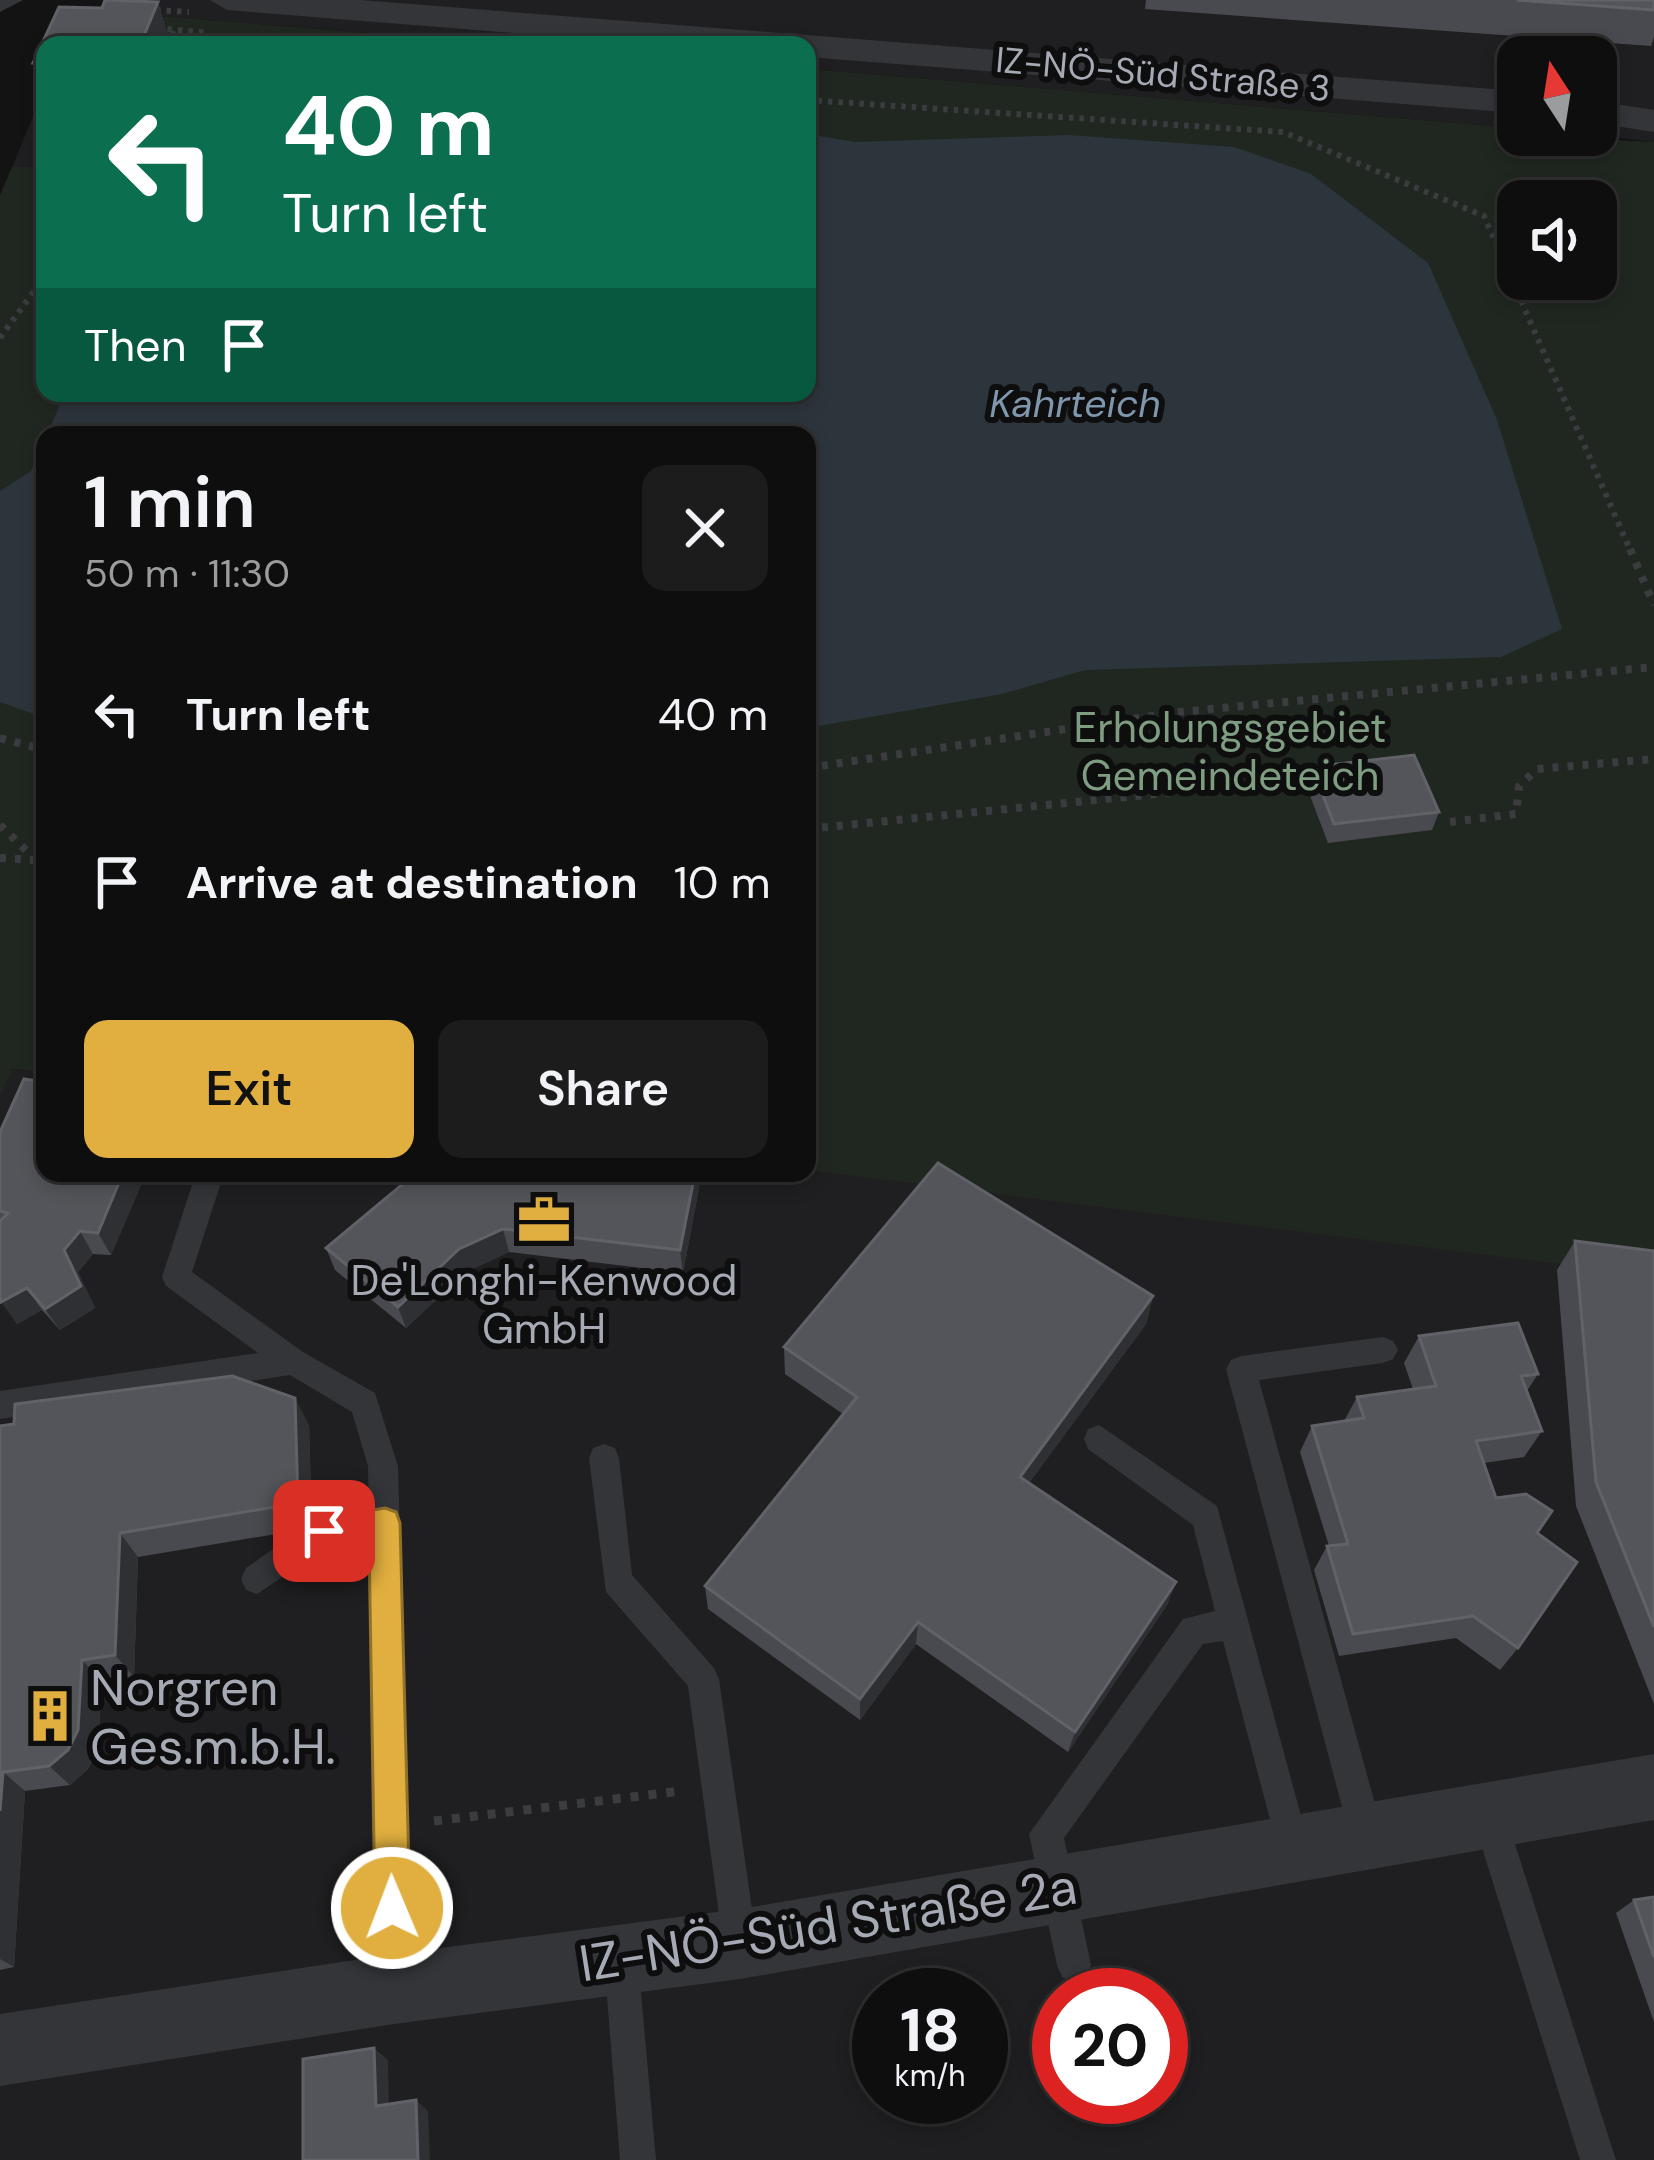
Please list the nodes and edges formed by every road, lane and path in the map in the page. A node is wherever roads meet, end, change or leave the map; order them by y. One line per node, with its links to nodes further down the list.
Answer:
1 (291, 2): 2 (street); 4 (street)
2 (225, 17): 3 (path)
3 (176, 36)
4 (691, 36)
5 (816, 47): 7 (street, IZ-NÖ-Süd Straße 3)
6 (816, 101): 14 (path)
7 (1497, 101)
8 (1654, 106): 9 (street)
9 (1617, 108)
10 (1617, 113): 11 (street)
11 (1654, 121)
12 (36, 288): 13 (path)
13 (0, 338)
14 (1654, 605)
15 (1654, 667): 19 (path)
16 (0, 738): 17 (path)
17 (36, 748)
18 (1654, 759): 21 (path)
19 (816, 767)
20 (1226, 787): 23 (path)
21 (1450, 822)
22 (0, 826): 24 (path)
23 (816, 828)
24 (36, 856)
25 (0, 858): 26 (path)
26 (36, 860)
27 (207, 1182): 29 (lane)
28 (1383, 1351): 40 (lane)
29 (292, 1361): 30 (lane); 33 (lane)
30 (0, 1405)
31 (1100, 1439): 35 (lane)
32 (604, 1458): 36 (lane)
33 (385, 1523): 34 (lane); 39 (lane)
34 (257, 1580)
35 (1234, 1624): 41 (lane); 42 (lane)
36 (718, 1786): 39 (path); 43 (lane)
37 (1654, 1787): 38 (street, IZ-NÖ-Süd Straße 2a)
38 (1489, 1816): 40 (street, IZ-NÖ-Süd Straße 2a); 49 (lane)
39 (391, 1827): 46 (lane)
40 (1367, 1837): 41 (street, IZ-NÖ-Süd Straße 2a)
41 (1293, 1850): 42 (street, IZ-NÖ-Süd Straße 2a)
42 (1058, 1889): 43 (street, IZ-NÖ-Süd Straße 2a); 45 (lane)
43 (740, 1944): 44 (street, IZ-NÖ-Süd Straße 2a)
44 (621, 1959): 46 (street, IZ-NÖ-Süd Straße 2a); 48 (lane)
45 (1074, 1965)
46 (394, 1989): 47 (street, IZ-NÖ-Süd Straße 2a)
47 (0, 2050)
48 (638, 2160)
49 (1598, 2160)

